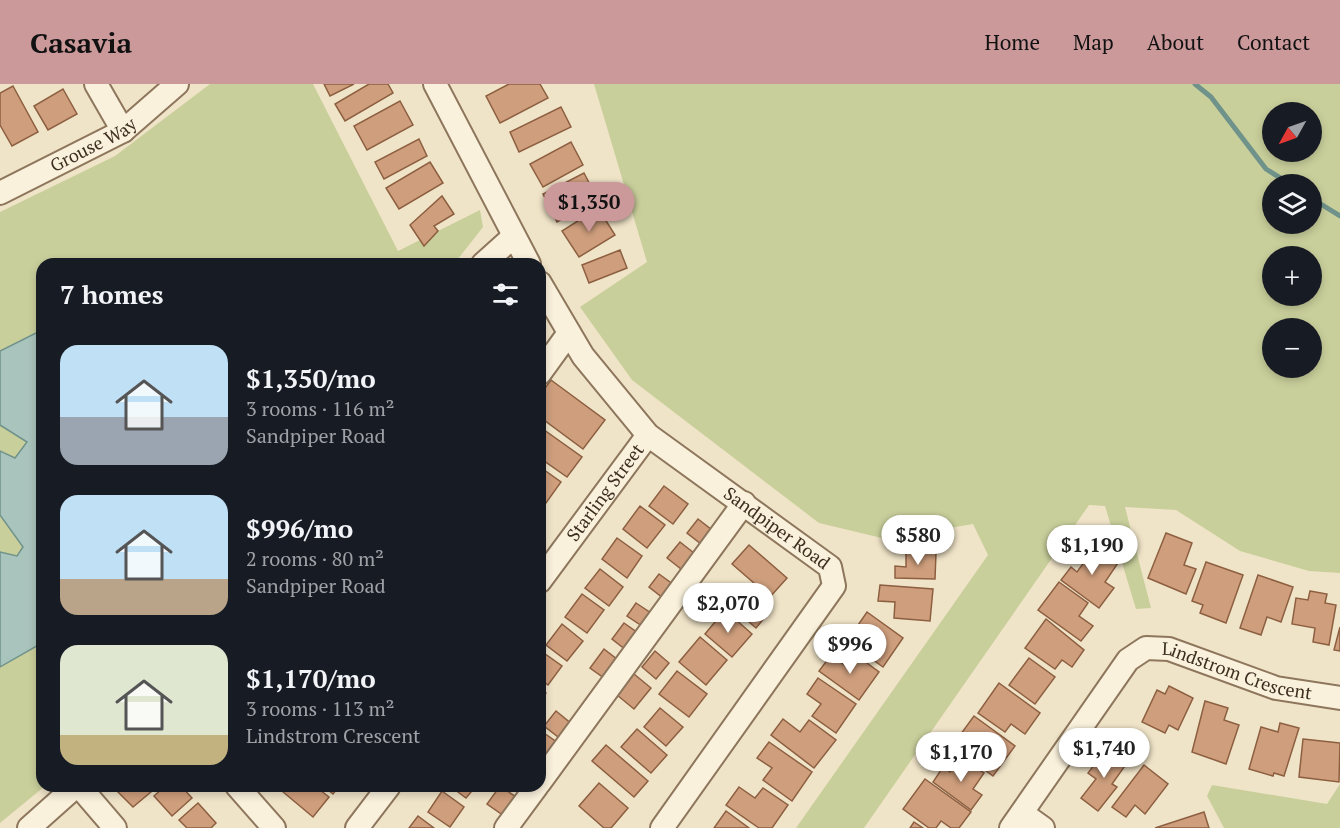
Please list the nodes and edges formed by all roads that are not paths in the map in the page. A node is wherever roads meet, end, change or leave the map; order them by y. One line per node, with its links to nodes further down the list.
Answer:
1 (96, 84): 4 (street)
2 (177, 84): 4 (street, Grouse Way)
3 (435, 84): 6 (street)
4 (123, 131): 5 (street, Grouse Way)
5 (0, 192)
6 (513, 237): 7 (street); 8 (street)
7 (490, 258)
8 (525, 258)
9 (546, 294): 10 (street, Sandpiper Road)
10 (568, 333): 11 (street); 12 (street, Sandpiper Road)
11 (546, 364)
12 (648, 435): 13 (street, Sandpiper Road); 14 (street, Starling Street)
13 (744, 503): 16 (street); 28 (street, Sandpiper Road)
14 (546, 573)
15 (1340, 698): 22 (street, Lindstrom Crescent)
16 (546, 774)
17 (70, 792): 23 (street)
18 (82, 792): 24 (street)
19 (243, 792): 25 (street)
20 (384, 792): 26 (street)
21 (533, 792): 27 (street)
22 (1017, 820): 29 (street)
23 (28, 828)
24 (115, 828)
25 (274, 828)
26 (357, 828)
27 (506, 828)
28 (662, 828)
29 (1043, 828)

